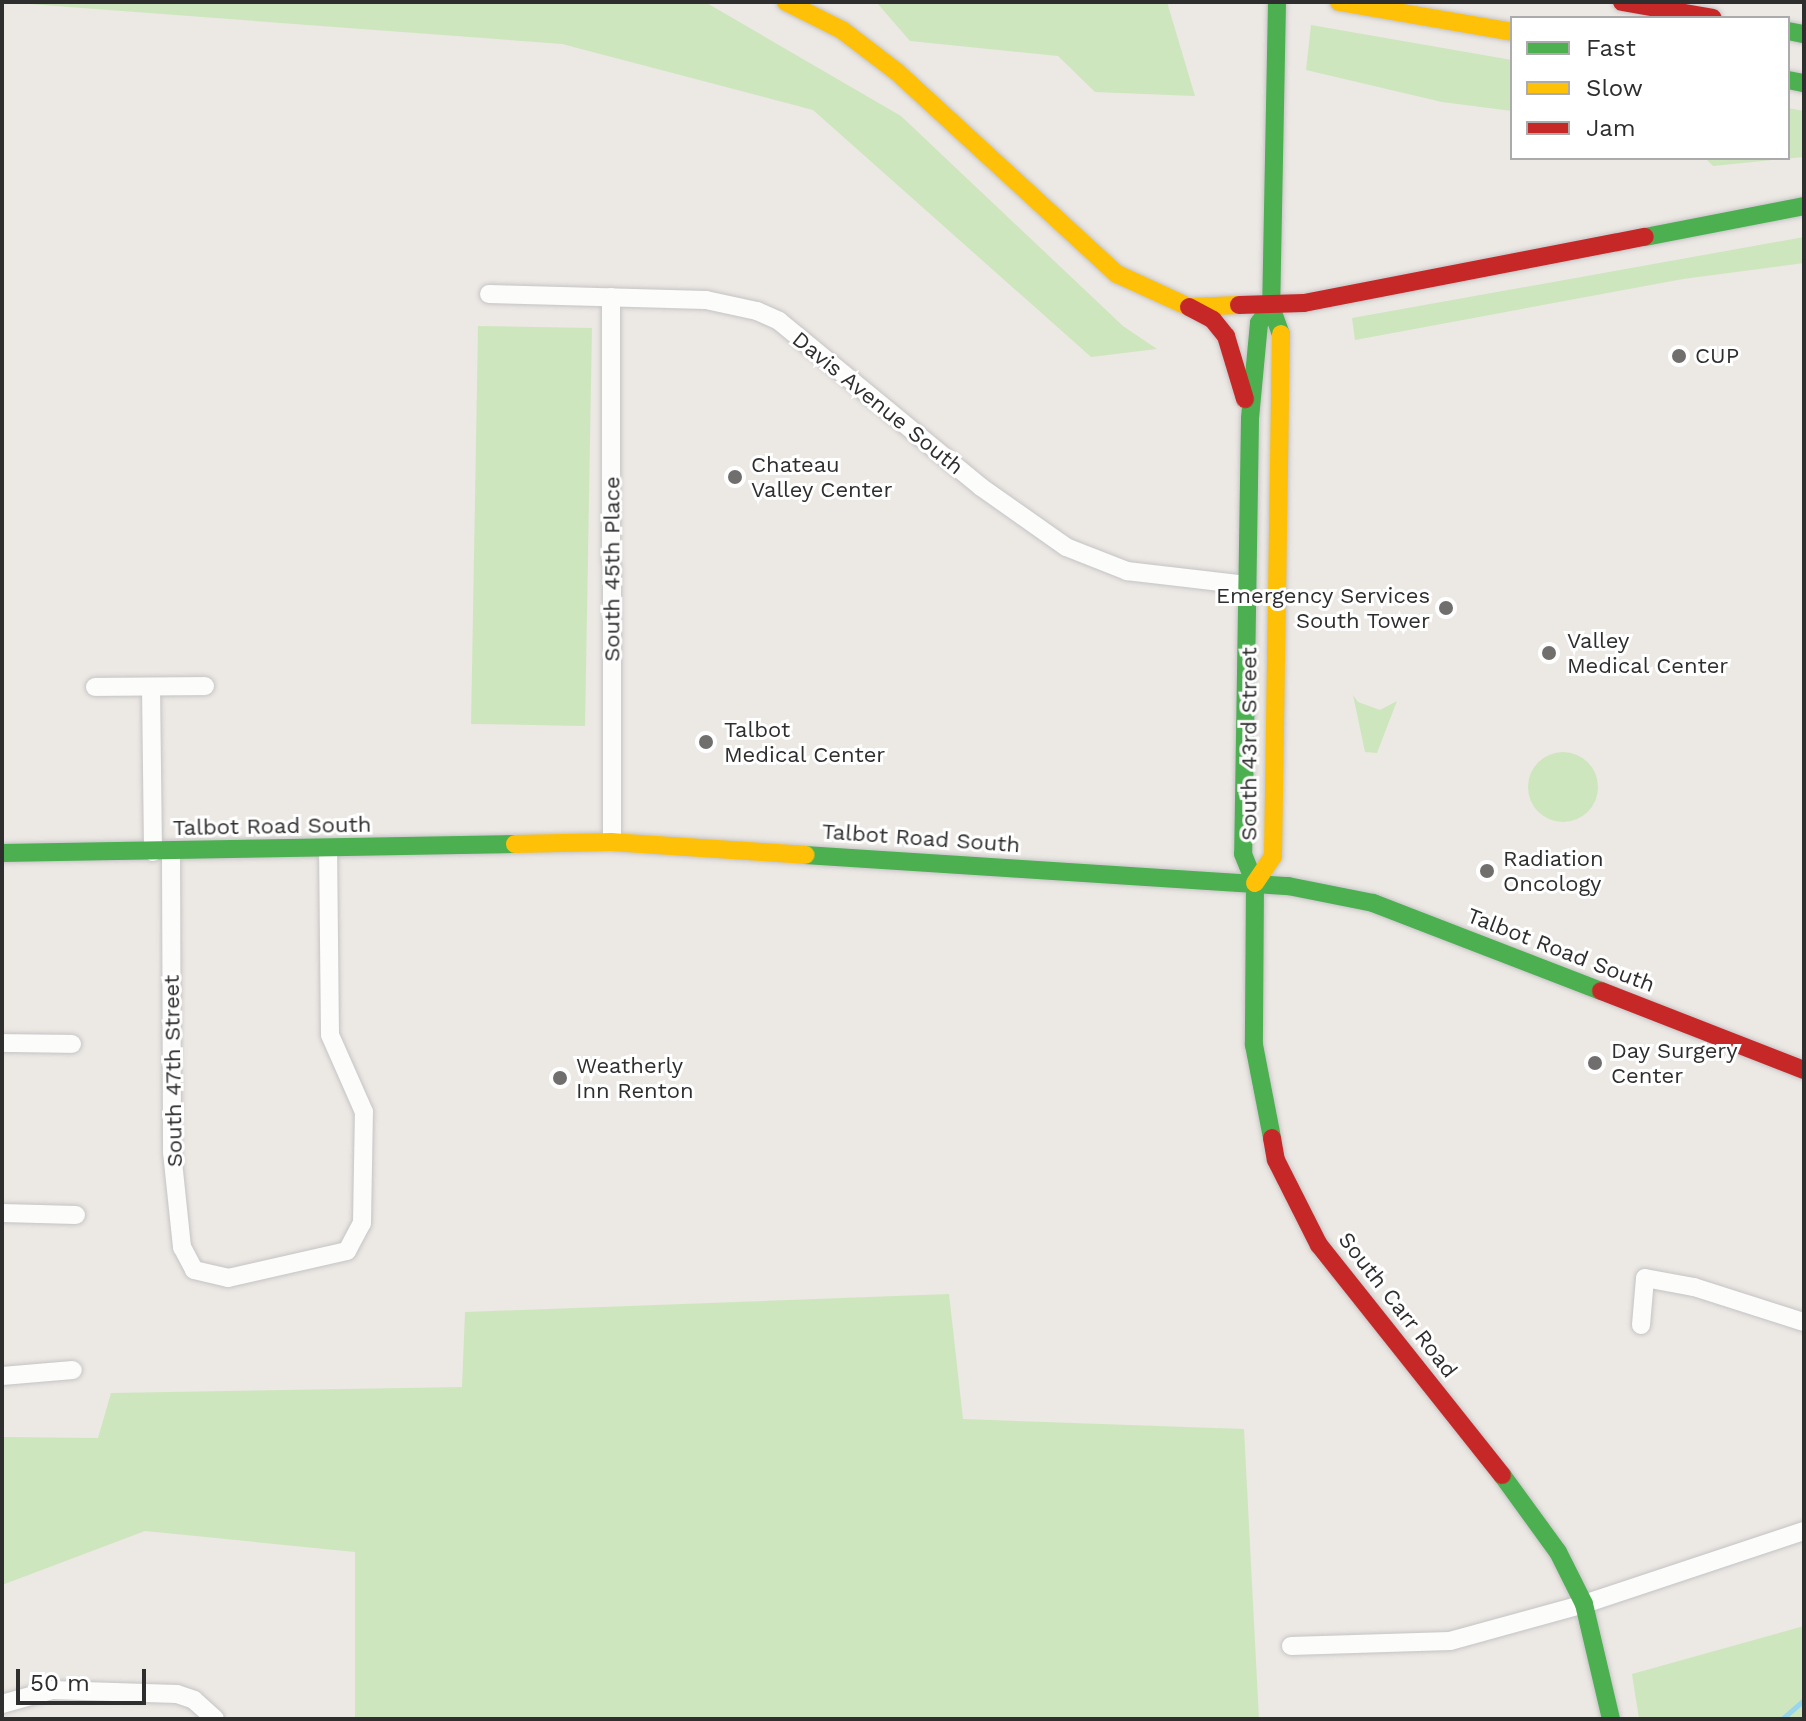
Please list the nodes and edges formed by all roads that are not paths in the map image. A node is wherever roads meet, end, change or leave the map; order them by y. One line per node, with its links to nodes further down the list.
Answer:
1 (786, 2): 12 (main road)
2 (1277, 2): 13 (main road, South 43rd Street)
3 (1339, 2): 8 (main road)
4 (1420, 2): 7 (main road)
5 (1622, 2): 6 (main road)
6 (1702, 16)
7 (1510, 17)
8 (1510, 32)
9 (1804, 206): 13 (main road)
10 (489, 294): 11 (street, Davis Avenue South)
11 (611, 297): 15 (street, Davis Avenue South); 19 (street, South 45th Place)
12 (1189, 307): 13 (main road); 14 (main road)
13 (1271, 307): 14 (main road, South 43rd Street); 23 (main road, South 43rd Street)
14 (1250, 419): 15 (main road, South 43rd Street)
15 (1246, 585): 23 (main road, South 43rd Street)
16 (205, 686): 18 (street)
17 (95, 687): 18 (street)
18 (151, 687): 21 (street, South 47th Street)
19 (612, 842): 20 (main road, Talbot Road South); 23 (main road, Talbot Road South)
20 (328, 849): 21 (main road, Talbot Road South); 21 (street, South 47th Street)
21 (162, 852): 22 (main road, Talbot Road South)
22 (2, 853)
23 (1255, 883): 26 (main road, Talbot Road South); 34 (main road, South Carr Road)
24 (2, 1043): 25 (street)
25 (72, 1044)
26 (1804, 1070)
27 (2, 1213): 28 (street)
28 (76, 1215)
29 (1804, 1322): 30 (street)
30 (1641, 1325)
31 (73, 1370): 32 (street)
32 (2, 1376)
33 (1804, 1531): 34 (street)
34 (1584, 1604): 35 (street); 38 (main road, South Carr Road)
35 (1291, 1646)
36 (2, 1704): 37 (street)
37 (215, 1719)
38 (1611, 1719)

